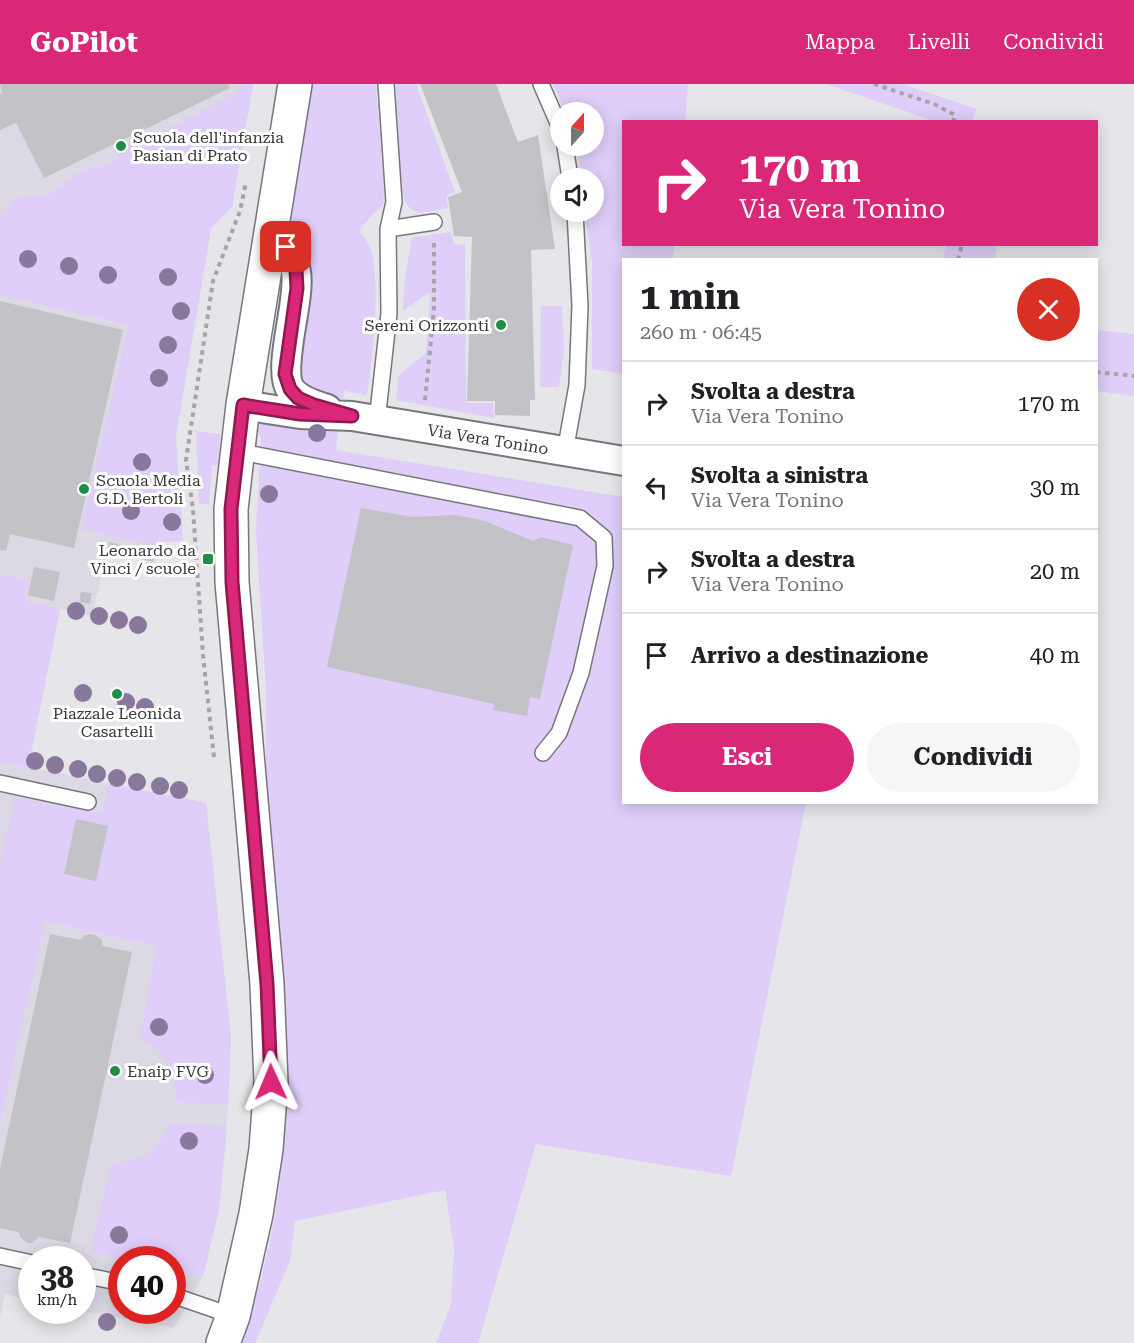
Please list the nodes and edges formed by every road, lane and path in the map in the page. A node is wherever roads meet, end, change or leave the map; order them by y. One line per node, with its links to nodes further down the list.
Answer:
1 (295, 84): 9 (street)
2 (386, 84): 10 (lane)
3 (541, 84): 5 (lane)
4 (874, 84): 6 (path)
5 (550, 105)
6 (954, 120)
7 (434, 222): 10 (lane); 14 (path)
8 (576, 222): 17 (lane)
9 (271, 229): 13 (street); 15 (street, Via Vera Tonino)
10 (388, 229): 15 (lane)
11 (1098, 372): 12 (path)
12 (1134, 376)
13 (243, 405): 15 (street, Via Vera Tonino); 16 (street)
14 (424, 409)
15 (365, 418): 17 (street, Via Vera Tonino)
16 (236, 451): 20 (lane); 27 (street)
17 (566, 452): 18 (street, Via Vera Tonino)
18 (622, 461)
19 (211, 725): 21 (path)
20 (543, 753)
21 (215, 762)
22 (0, 783): 23 (lane)
23 (88, 802)
24 (0, 1256): 25 (lane)
25 (18, 1260)
26 (186, 1304): 27 (lane)
27 (228, 1329)

